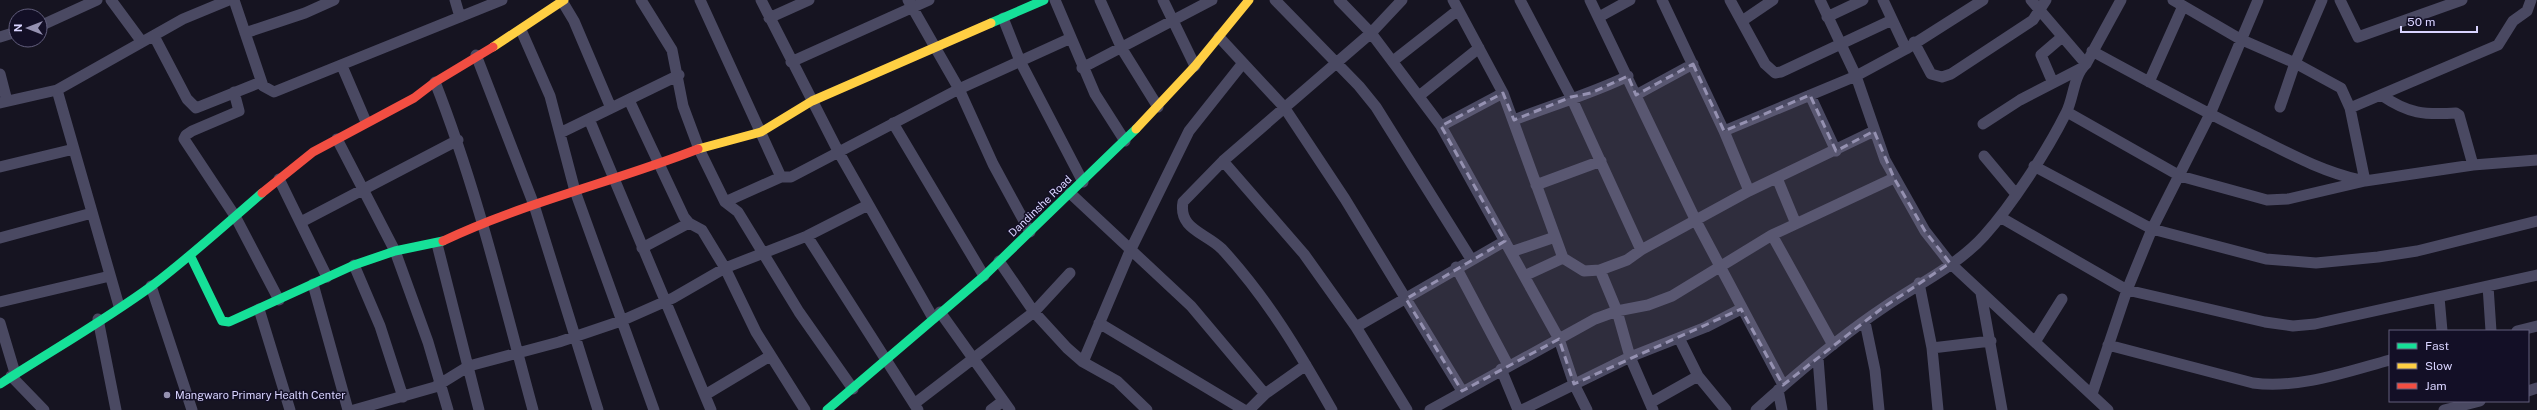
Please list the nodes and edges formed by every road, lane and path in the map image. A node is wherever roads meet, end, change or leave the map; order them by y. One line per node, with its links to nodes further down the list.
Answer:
1 (97, 0): 55 (street)
2 (111, 0): 64 (street)
3 (229, 0): 59 (street)
4 (234, 0): 57 (street)
5 (334, 0): 57 (street)
6 (455, 0): 48 (street)
7 (502, 0): 48 (street)
8 (641, 0): 84 (street)
9 (700, 0): 117 (street)
10 (760, 0): 49 (street)
11 (808, 0): 49 (street)
12 (929, 0): 43 (street)
13 (1044, 0): 50 (street)
14 (1055, 0): 62 (street)
15 (1100, 0): 69 (street)
16 (1163, 0): 53 (street)
17 (1212, 0): 53 (street)
18 (1249, 0): 61 (street, Dandinshe Road)
19 (1275, 0): 75 (street)
20 (1339, 0): 58 (street)
21 (1402, 0): 58 (street)
22 (1453, 0): 45 (street)
23 (1520, 0): 99 (street)
24 (1590, 0): 51 (street)
25 (1630, 0): 51 (street)
26 (1662, 0): 78 (street)
27 (1730, 0): 54 (street)
28 (1773, 0): 54 (street)
29 (1820, 0): 47 (street)
30 (1863, 0): 47 (street)
31 (1882, 0): 52 (street)
32 (1984, 0): 67 (street)
33 (2031, 0): 46 (street)
34 (2046, 0): 46 (street)
35 (2121, 0): 70 (street)
36 (2173, 0): 44 (street)
37 (2258, 0): 63 (street)
38 (2322, 0): 77 (street)
39 (2340, 0): 40 (street)
40 (2462, 0)
41 (2531, 0): 97 (street)
42 (563, 1): 56 (street); 106 (street)
43 (910, 4): 66 (street); 74 (street)
44 (2183, 6): 63 (street); 89 (street)
45 (1458, 10): 68 (street); 73 (street)
46 (2039, 10): 60 (street); 67 (street)
47 (1827, 17): 65 (street)
48 (460, 18): 79 (street)
49 (769, 18): 74 (street)
50 (1003, 18): 66 (street); 72 (street)
51 (1599, 18): 85 (street)
52 (1892, 20): 65 (street); 67 (street)
53 (1173, 21): 69 (street); 80 (street)
54 (1742, 21): 65 (street)
55 (48, 22)
56 (521, 30): 71 (street); 119 (street)
57 (245, 33): 87 (street)
58 (1371, 33): 73 (street); 75 (street)
59 (154, 36): 64 (street); 93 (street)
60 (2062, 36): 81 (street); 90 (street)
61 (1219, 37): 76 (street); 80 (street, Dandinshe Road)
62 (1071, 38): 72 (street); 82 (street)
63 (2240, 39): 77 (street); 109 (street)
64 (142, 42): 92 (street)
65 (1840, 43): 86 (street)
66 (934, 46): 91 (street); 101 (street)
67 (1910, 46): 86 (street)
68 (1479, 48): 94 (street); 98 (street)
69 (1122, 49): 82 (street); 103 (street)
70 (2092, 52): 81 (street); 89 (street)
71 (476, 55): 88 (street); 150 (street)
72 (1020, 61): 91 (street); 142 (street)
73 (1393, 61): 98 (street)
74 (791, 62): 101 (street)
75 (1335, 62): 104 (street); 177 (street)
76 (1243, 63): 104 (street); 172 (street)
77 (2295, 63): 105 (street); 107 (street)
78 (1693, 64): 95 (street); 118 (street)
79 (342, 66): 87 (street); 112 (street)
80 (1195, 66): 103 (street, Dandinshe Road)
81 (2083, 67): 90 (street); 108 (street)
82 (1082, 68): 122 (street)
83 (0, 74): 102 (street)
84 (679, 75): 100 (street); 124 (street)
85 (1628, 76): 95 (street); 99 (street)
86 (1856, 76): 96 (street); 116 (street)
87 (261, 82): 93 (street)
88 (435, 82): 112 (street); 121 (street)
89 (2149, 82): 109 (street)
90 (2053, 83): 114 (street)
91 (959, 89): 113 (street); 162 (street)
92 (57, 90): 102 (street); 123 (street)
93 (234, 92): 153 (street)
94 (1503, 93): 111 (street); 115 (street)
95 (1636, 95): 155 (street)
96 (1810, 95): 118 (street); 126 (street)
97 (2381, 95): 107 (street); 132 (street)
98 (1419, 96): 115 (street)
99 (1571, 97): 111 (street); 130 (street)
100 (629, 100): 106 (street); 131 (street)
101 (812, 101): 117 (street); 125 (street)
102 (4, 102)
103 (1158, 107): 122 (street, Dandinshe Road)
104 (1284, 107): 129 (street); 200 (street)
105 (2280, 107)
106 (611, 108): 110 (street)
107 (2350, 108): 141 (street)
108 (2066, 112): 133 (street); 135 (street)
109 (2210, 114): 135 (street); 141 (street)
110 (589, 119): 119 (street); 137 (street)
111 (1514, 120): 143 (street)
112 (366, 122): 120 (street)
113 (893, 123): 125 (street); 188 (street)
114 (1983, 124)
115 (1441, 126): 167 (street)
116 (1874, 131): 126 (street); 139 (street)
117 (761, 132): 124 (street); 136 (street)
118 (1724, 132): 146 (street)
119 (560, 134): 145 (street)
120 (337, 139): 140 (street); 144 (street)
121 (458, 140): 144 (street); 158 (street)
122 (1125, 141): 142 (street, Dandinshe Road)
123 (74, 149): 134 (street); 152 (street)
124 (699, 149): 131 (street); 149 (street)
125 (838, 151): 136 (street); 151 (street)
126 (1836, 151): 138 (street)
127 (1984, 156): 148 (street)
128 (2537, 160): 132 (street)
129 (1223, 161): 215 (street); 236 (street)
130 (1600, 161): 143 (street); 170 (street)
131 (658, 165): 137 (street); 159 (street)
132 (2473, 165): 141 (street)
133 (2034, 166): 148 (street); 161 (street)
134 (0, 167)
135 (2180, 176): 141 (street); 161 (street)
136 (781, 177): 149 (street)
137 (615, 178): 145 (street); 169 (street)
138 (1777, 178): 146 (street); 160 (street)
139 (1894, 178): 160 (street); 179 (street)
140 (278, 179): 153 (street); 157 (street)
141 (2364, 180)
142 (1083, 182): 147 (street, Dandinshe Road)
143 (1536, 185): 165 (street)
144 (363, 189): 157 (street); 171 (street)
145 (575, 191): 150 (street); 210 (street)
146 (1748, 191): 155 (street)
147 (1070, 193): 162 (street, Dandinshe Road); 172 (street)
148 (2015, 193): 154 (street)
149 (725, 202): 174 (street)
150 (534, 205): 158 (street); 219 (street)
151 (868, 205): 164 (street); 208 (street)
152 (92, 213): 166 (street); 187 (street)
153 (235, 216): 175 (street); 201 (street)
154 (2000, 217): 179 (street); 195 (street)
155 (1696, 221): 170 (street); 181 (street)
156 (2537, 221): 161 (street)
157 (301, 222): 190 (street)
158 (483, 222): 168 (street); 227 (street)
159 (689, 224): 169 (street); 183 (street)
160 (1796, 224): 163 (street)
161 (2152, 229): 195 (street)
162 (1030, 232): 178 (street, Dandinshe Road)
163 (1772, 235): 181 (street); 224 (street)
164 (807, 236): 174 (street); 233 (street)
165 (1555, 237): 173 (street); 176 (street)
166 (0, 238)
167 (1505, 241): 173 (street); 177 (street)
168 (437, 244): 171 (street); 235 (street)
169 (642, 248): 199 (street)
170 (1641, 250): 184 (street)
171 (395, 251): 180 (street); 241 (street)
172 (1130, 251): 213 (street); 246 (street)
173 (1511, 252): 189 (street)
174 (764, 253): 183 (street); 244 (street)
175 (190, 255): 193 (street); 204 (street)
176 (1563, 258): 184 (street); 189 (street)
177 (1471, 259): 182 (street)
178 (999, 261): 188 (street, Dandinshe Road); 207 (street)
179 (1950, 263): 191 (street); 196 (street)
180 (354, 265): 190 (street); 249 (street)
181 (1720, 266): 205 (street); 206 (street)
182 (1456, 267): 200 (street); 237 (street)
183 (725, 268): 199 (street); 228 (street)
184 (1600, 270): 206 (street)
185 (1070, 273): 207 (street)
186 (2537, 275): 194 (street)
187 (110, 276): 202 (street); 203 (street)
188 (984, 276): 208 (street, Dandinshe Road)
189 (1524, 276): 221 (street)
190 (327, 278): 192 (street)
191 (1919, 283): 211 (street); 226 (street)
192 (313, 284): 201 (street); 262 (street)
193 (151, 286): 203 (street); 260 (street)
194 (2488, 286): 197 (street); 217 (street)
195 (2127, 290): 197 (street); 225 (street)
196 (1981, 293): 222 (street); 223 (street)
197 (2439, 297): 216 (street)
198 (2062, 298): 223 (street)
199 (666, 299): 210 (street); 248 (street)
200 (1406, 299): 215 (street); 245 (street)
201 (279, 300): 204 (street)
202 (0, 302)
203 (119, 306): 209 (street)
204 (259, 309): 261 (street)
205 (1741, 309): 220 (street); 243 (street)
206 (1617, 311): 221 (street); 230 (street)
207 (1034, 312): 229 (street); 234 (street)
208 (937, 315): 229 (street); 233 (street, Dandinshe Road)
209 (98, 319): 238 (street); 259 (street)
210 (621, 321): 219 (street); 267 (street)
211 (1865, 322): 224 (street); 284 (street)
212 (0, 323): 238 (street)
213 (1099, 323): 234 (street); 273 (street)
214 (2537, 326): 218 (street)
215 (1356, 327): 276 (street)
216 (2442, 330)
217 (2491, 330)
218 (2521, 330)
219 (576, 336): 227 (street); 266 (street)
220 (1680, 338): 230 (street); 239 (street)
221 (1559, 339): 237 (street); 242 (street)
222 (1991, 341): 226 (street); 286 (street)
223 (2035, 342): 247 (street)
224 (1833, 345): 231 (street)
225 (2108, 345): 232 (street); 247 (street)
226 (1932, 348): 285 (street)
227 (518, 353): 235 (street); 265 (street)
228 (770, 356): 248 (street); 269 (street)
229 (973, 357): 251 (street); 253 (street)
230 (1630, 357): 242 (street); 254 (street)
231 (1818, 358): 243 (street); 283 (street)
232 (2389, 360)
233 (887, 361): 244 (street, Dandinshe Road); 253 (street)
234 (1083, 362): 272 (street)
235 (469, 366): 241 (street); 264 (street)
236 (1306, 366): 246 (street); 275 (street)
237 (1504, 367): 245 (street); 277 (street)
238 (13, 375): 240 (street); 258 (street)
239 (1698, 376): 254 (street); 280 (street)
240 (0, 384)
241 (440, 384): 249 (street); 263 (street)
242 (1574, 384): 278 (street); 279 (street)
243 (1781, 387): 281 (street); 282 (street)
244 (853, 388): 252 (street, Dandinshe Road)
245 (1462, 391): 255 (street)
246 (1265, 394): 274 (street)
247 (2092, 394): 256 (street)
248 (705, 396): 268 (street)
249 (403, 397): 257 (street)
250 (2476, 402): 287 (street)
251 (1006, 405): 271 (street)
252 (841, 406): 270 (street, Dandinshe Road)
253 (916, 407)
254 (1652, 407)
255 (1436, 408)
256 (2102, 408)
257 (361, 409)
258 (44, 410)
259 (116, 410)
260 (192, 410)
261 (290, 410)
262 (348, 410)
263 (448, 410)
264 (479, 410)
265 (533, 410)
266 (598, 410)
267 (654, 410)
268 (712, 410)
269 (805, 410)
270 (827, 410)
271 (990, 410)
272 (1146, 410)
273 (1244, 410)
274 (1249, 410)
275 (1332, 410)
276 (1407, 410)
277 (1518, 410)
278 (1522, 410)
279 (1587, 410)
280 (1726, 410)
281 (1756, 410)
282 (1782, 410)
283 (1822, 410)
284 (1879, 410)
285 (1938, 410)
286 (2002, 410)
287 (2443, 410)

